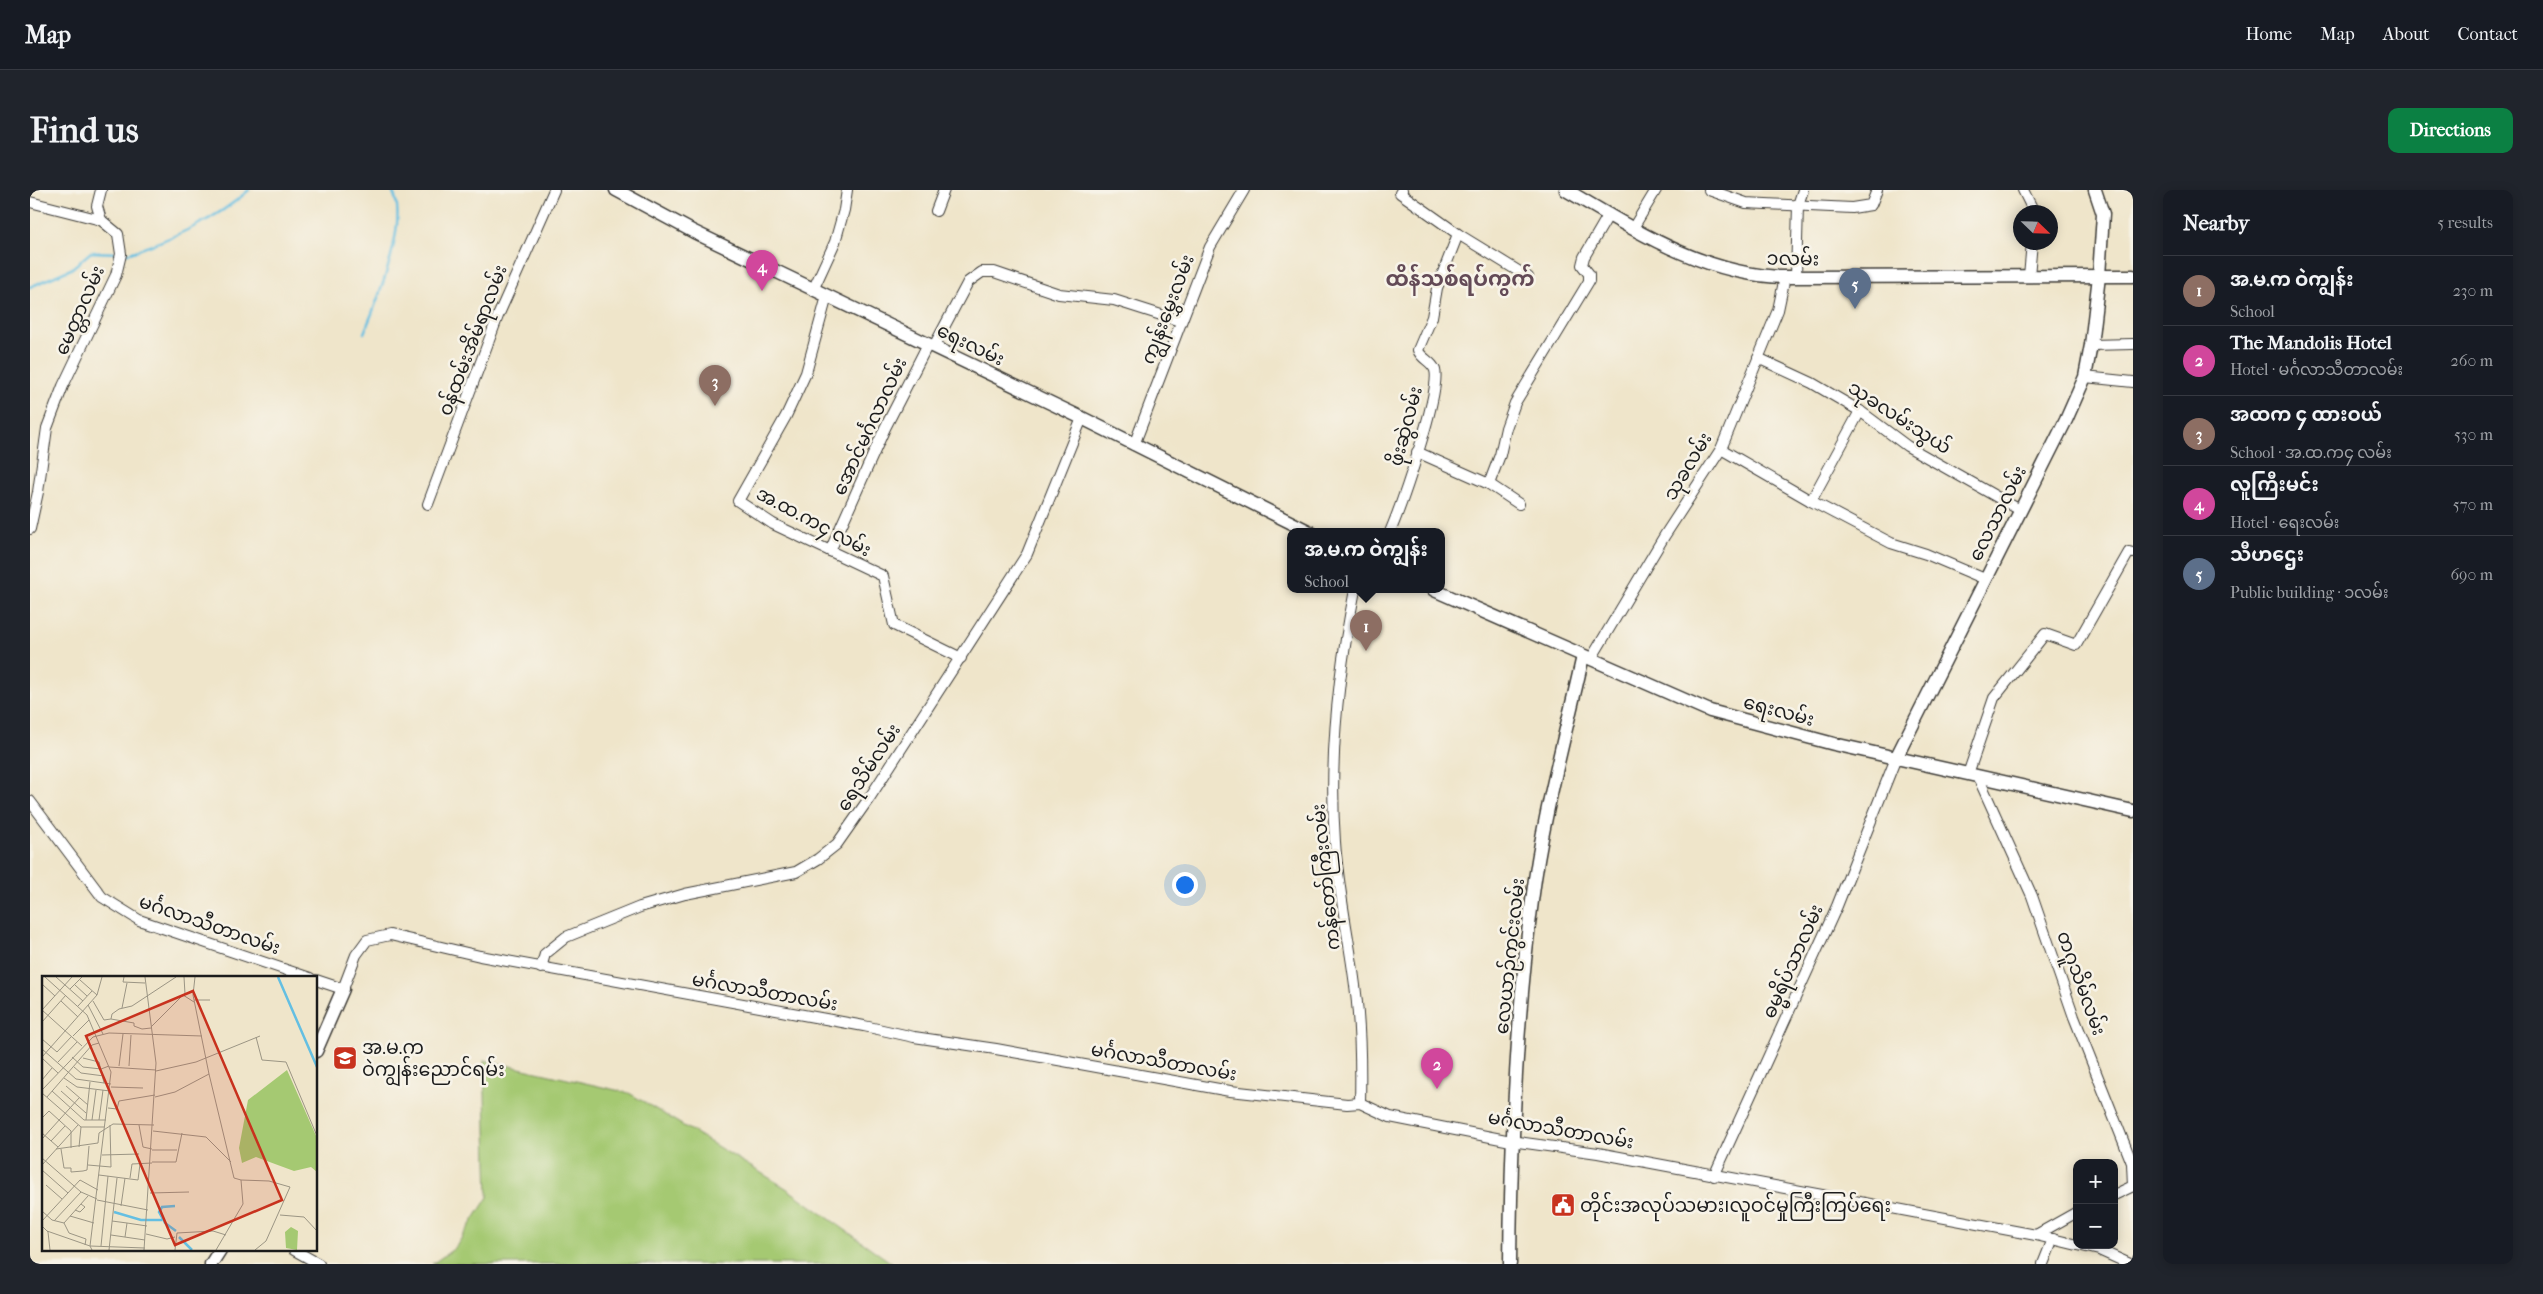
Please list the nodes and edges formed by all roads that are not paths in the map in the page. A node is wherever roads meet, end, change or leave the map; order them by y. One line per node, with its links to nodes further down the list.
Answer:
1 (101, 190): 21 (street)
2 (554, 190): 46 (street, ၀န်ထမ်းအိမ်ရာလမ်း)
3 (616, 190): 30 (street, ရေးလမ်း)
4 (847, 190): 30 (street)
5 (944, 190): 19 (street)
6 (1244, 190): 32 (street, ကျွန်းမွှေးလမ်း)
7 (1402, 190): 23 (street)
8 (1656, 190): 22 (street)
9 (1710, 190): 15 (street)
10 (1803, 190): 18 (street, သုခလမ်း)
11 (1878, 190): 18 (street)
12 (2023, 190): 17 (street)
13 (2095, 190): 26 (street, လေသာလမ်း)
14 (1573, 192): 20 (street, ၁လမ်း)
15 (1732, 194): 18 (street)
16 (30, 202): 21 (street)
17 (2030, 205)
18 (1798, 206): 29 (street, သုခလမ်း)
19 (936, 211)
20 (1610, 214): 22 (street, ၁လမ်း); 44 (street)
21 (101, 220): 51 (street, မေတ္တာလမ်း)
22 (1633, 228): 29 (street, ၁လမ်း)
23 (1458, 234): 28 (street); 43 (street, ဖိုးဆွဲလမ်း)
24 (2031, 250): 25 (street)
25 (2029, 276): 26 (street, ၁လမ်း); 29 (street, ၁လမ်း)
26 (2099, 276): 27 (street, ၁လမ်း); 35 (street, လေသာလမ်း)
27 (2133, 276)
28 (1528, 277)
29 (1790, 277): 36 (street, သုခလမ်း)
30 (813, 290): 31 (street, ရေးလမ်း)
31 (826, 296): 34 (street, ရေးလမ်း); 52 (street, အ.ထ.က၄ လမ်း)
32 (1180, 321): 34 (street, အောင်မင်္ဂလာလမ်း); 41 (street, ကျွန်းမွှေးလမ်း)
33 (2133, 344): 35 (street)
34 (931, 345): 40 (street, ရေးလမ်း); 52 (street, အောင်မင်္ဂလာလမ်း)
35 (2091, 345): 37 (street, လေသာလမ်း)
36 (1758, 358): 39 (street, သုခလမ်းသွယ်); 42 (street, သုခလမ်း)
37 (2085, 377): 38 (street); 48 (street, လေသာလမ်း)
38 (2133, 382)
39 (1860, 411): 45 (street); 48 (street, သုခလမ်းသွယ်)
40 (1082, 418): 41 (street, ရေးလမ်း); 57 (street, ရေသိမ်လမ်း)
41 (1134, 445): 49 (street, ရေးလမ်း)
42 (1721, 449): 45 (street); 58 (street, သုခလမ်း)
43 (1417, 452): 44 (street); 50 (street, ဖိုးဆွဲလမ်း)
44 (1489, 484): 47 (street)
45 (1811, 501): 54 (street)
46 (428, 504)
47 (1519, 504)
48 (2020, 510): 54 (street, လေသာလမ်း)
49 (1302, 528)
50 (1391, 528)
51 (30, 529)
52 (830, 551): 57 (street, အ.ထ.က၄ လမ်း)
53 (2133, 553): 60 (street)
54 (1985, 579): 59 (street, လေသာလမ်း)
55 (1354, 593): 68 (street, ကန်တော်ကြီးလမ်း)
56 (1441, 593): 58 (street, ရေးလမ်း)
57 (961, 658): 63 (street, ရေသိမ်လမ်း)
58 (1587, 658): 59 (street, ရေးလမ်း); 69 (street, လေယာဉ်ကွင်းလမ်း)
59 (1896, 758): 60 (street, ရေးလမ်း); 70 (street, ဓမ္မရိပ်သာလမ်း)
60 (1973, 775): 62 (street, ရေးလမ်း); 71 (street, တဂူသိမ်လမ်း)
61 (30, 801): 64 (street, မင်္ဂလာသီတာလမ်း)
62 (2133, 811)
63 (541, 968): 66 (street, မင်္ဂလာသီတာလမ်း); 68 (street, မင်္ဂလာသီတာလမ်း)
64 (304, 976)
65 (318, 981): 66 (street)
66 (343, 989): 67 (street)
67 (318, 1045)
68 (1360, 1102): 69 (street, မင်္ဂလာသီတာလမ်း)
69 (1511, 1141): 70 (street, မင်္ဂလာသီတာလမ်း); 82 (street, လေယာဉ်ကွင်းလမ်း)
70 (1714, 1176): 74 (street, မင်္ဂလာသီတာလမ်း)
71 (2133, 1186): 72 (street, တဂူသိမ်လမ်း)
72 (2118, 1194)
73 (2073, 1214): 74 (street)
74 (2036, 1235): 75 (street, မင်္ဂလာသီတာလမ်း)
75 (2053, 1239): 76 (street, မင်္ဂလာသီတာလမ်း); 83 (street)
76 (2073, 1244)
77 (2095, 1249): 84 (street, မင်္ဂလာသီတာလမ်း)
78 (219, 1252): 80 (street)
79 (298, 1252): 81 (street)
80 (210, 1264)
81 (319, 1264)
82 (1510, 1264)
83 (2043, 1264)
84 (2130, 1264)

